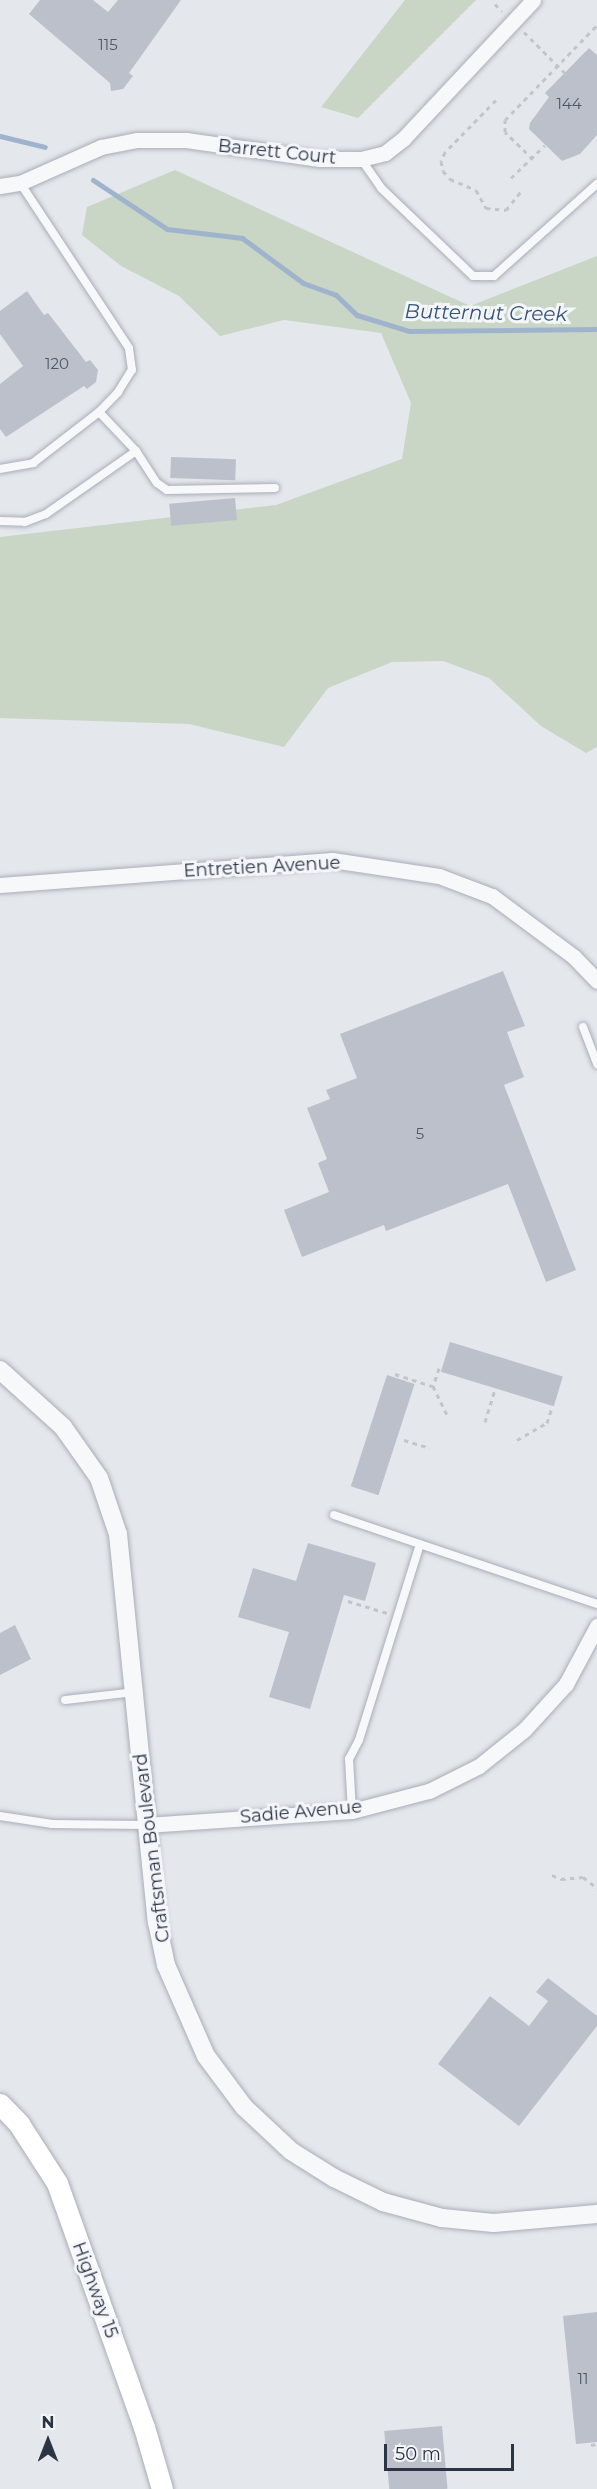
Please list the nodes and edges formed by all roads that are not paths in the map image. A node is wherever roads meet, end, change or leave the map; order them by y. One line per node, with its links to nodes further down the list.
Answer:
1 (533, 0): 2 (street, Barrett Court)
2 (361, 159): 3 (street, Barrett Court); 4 (lane)
3 (20, 183): 5 (street, Barrett Court); 6 (lane)
4 (597, 184)
5 (0, 186)
6 (99, 412): 7 (lane); 8 (lane)
7 (136, 451): 9 (lane); 10 (lane)
8 (0, 469)
9 (275, 488)
10 (0, 521)
11 (0, 885): 12 (street, Entretien Avenue)
12 (597, 981)
13 (583, 1027): 14 (lane)
14 (597, 1064)
15 (0, 1370): 20 (street, Craftsman Boulevard)
16 (334, 1515): 17 (lane)
17 (420, 1544): 18 (lane); 22 (lane)
18 (597, 1604)
19 (597, 1626): 22 (street, Sadie Avenue)
20 (135, 1692): 21 (lane); 24 (street, Craftsman Boulevard)
21 (65, 1700)
22 (352, 1811): 24 (street, Sadie Avenue)
23 (0, 1816): 24 (lane)
24 (146, 1825): 26 (street, Craftsman Boulevard)
25 (0, 2104): 27 (main road, Highway 15)
26 (597, 2214)
27 (162, 2489)

